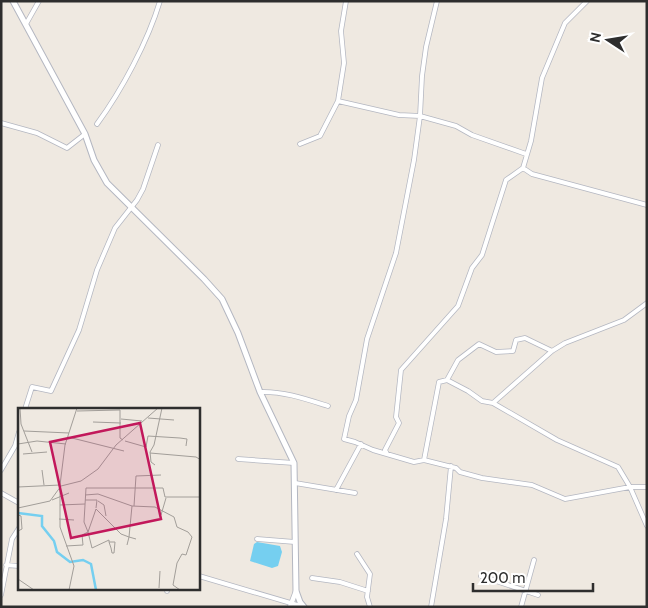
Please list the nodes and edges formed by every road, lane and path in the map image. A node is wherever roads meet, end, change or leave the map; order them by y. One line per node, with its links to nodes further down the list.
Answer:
1 (13, 1): 7 (main road)
2 (39, 1): 7 (street)
3 (160, 1): 11 (street)
4 (346, 1): 8 (street)
5 (438, 1): 9 (street)
6 (587, 1): 15 (street)
7 (26, 24): 12 (main road)
8 (338, 101): 9 (street); 13 (street)
9 (420, 116): 15 (street); 27 (street)
10 (1, 123): 12 (street)
11 (97, 124)
12 (86, 134): 18 (main road)
13 (300, 144)
14 (158, 145): 18 (street)
15 (526, 154): 16 (street)
16 (523, 168): 17 (street); 28 (street)
17 (647, 205)
18 (132, 207): 22 (main road); 25 (street)
19 (647, 303): 20 (street)
20 (552, 352): 21 (street); 23 (street)
21 (447, 380): 23 (street); 30 (street)
22 (260, 392): 24 (street); 31 (main road)
23 (493, 403): 36 (street)
24 (328, 406)
25 (26, 408)
26 (18, 436): 33 (street)
27 (361, 444): 28 (street); 37 (street)
28 (387, 454): 30 (street)
29 (238, 459): 31 (street)
30 (424, 460): 32 (street)
31 (294, 463): 34 (main road)
32 (451, 466): 36 (street); 62 (street)
33 (1, 470)
34 (295, 483): 37 (street); 44 (main road)
35 (647, 487): 36 (street)
36 (630, 488): 41 (street)
37 (336, 490): 39 (street)
38 (1, 493): 40 (street)
39 (355, 493)
40 (18, 502)
41 (647, 526)
42 (18, 530): 47 (street)
43 (257, 539): 44 (street)
44 (296, 542): 54 (main road)
45 (357, 554): 55 (street)
46 (1, 559): 47 (street)
47 (7, 559): 49 (street)
48 (534, 560): 56 (street)
49 (6, 565): 50 (street); 57 (street)
50 (18, 566)
51 (200, 576): 59 (street)
52 (481, 576): 56 (street)
53 (312, 578): 55 (street)
54 (296, 591): 59 (street); 60 (main road)
55 (368, 591): 61 (street)
56 (525, 592): 58 (street); 63 (street)
57 (1, 595)
58 (538, 595)
59 (290, 605): 60 (street)
60 (304, 607)
61 (370, 607)
62 (432, 607)
63 (521, 607)

